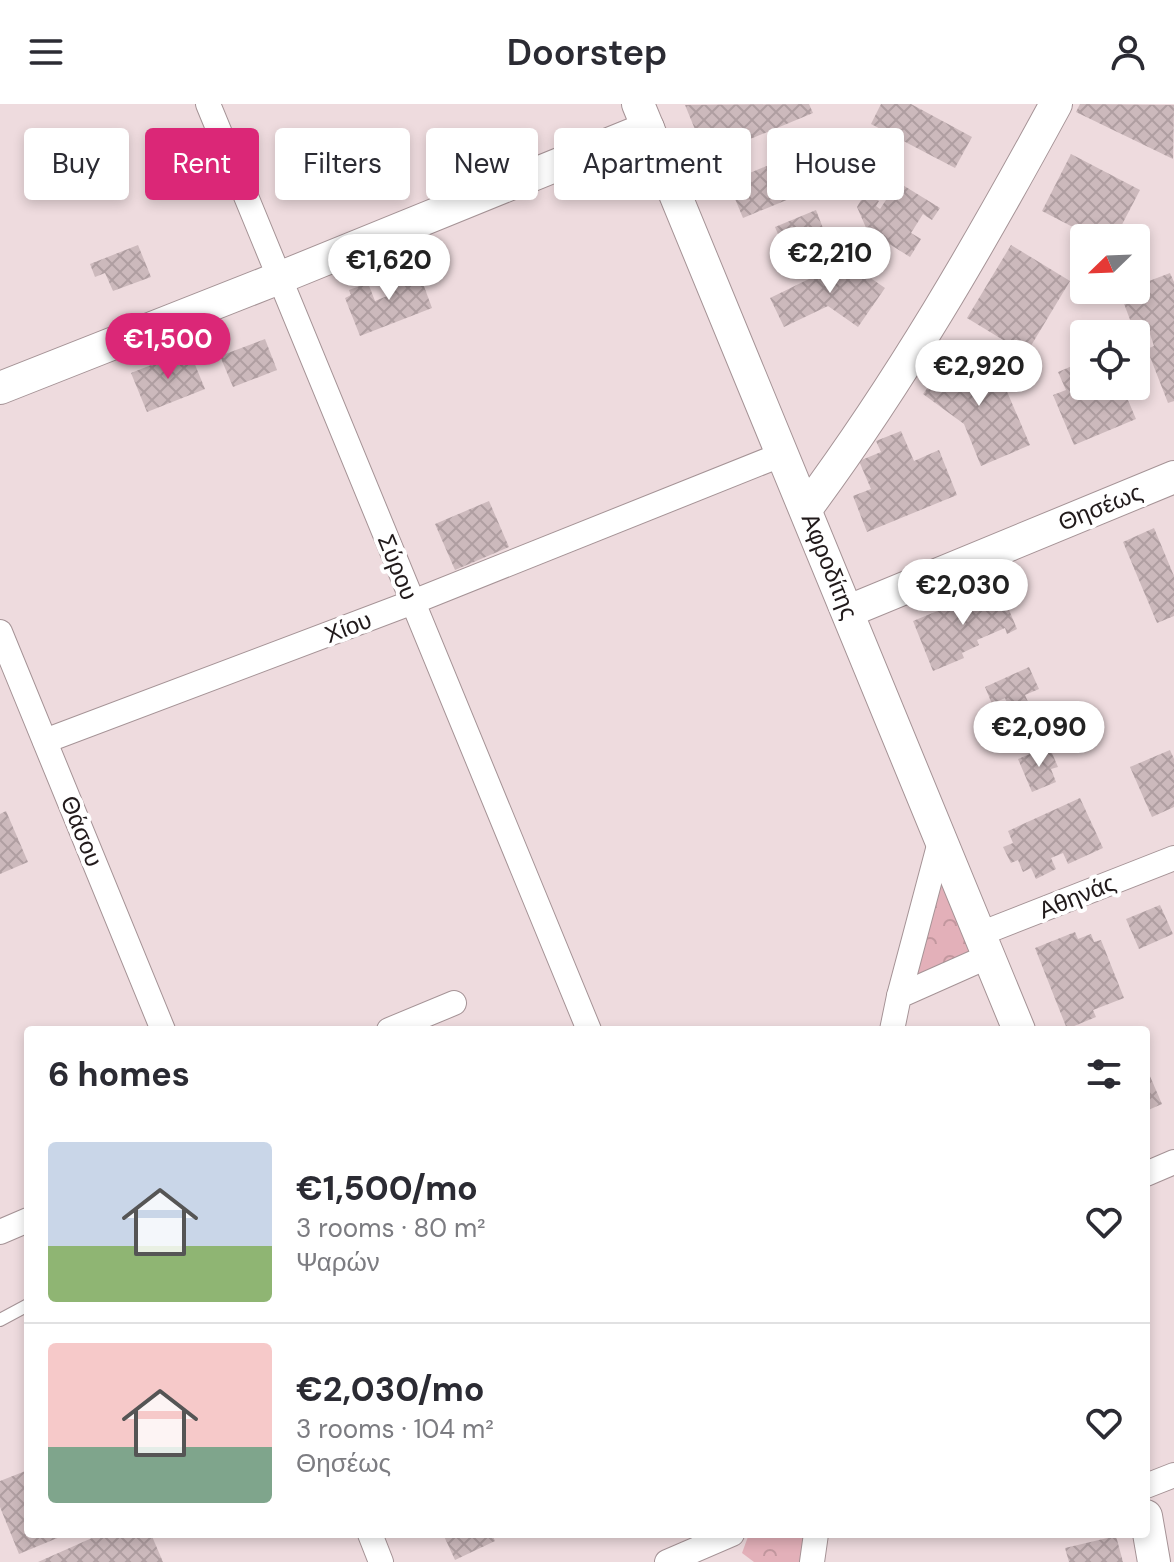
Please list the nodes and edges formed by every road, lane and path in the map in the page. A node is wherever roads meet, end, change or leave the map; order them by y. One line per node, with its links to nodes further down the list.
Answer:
1 (208, 104): 4 (street, Σύρου)
2 (1056, 104): 8 (street)
3 (643, 116): 4 (street); 6 (street, Αφροδίτης)
4 (279, 278): 5 (street); 9 (street, Σύρου)
5 (0, 388)
6 (783, 454): 8 (street, Αφροδίτης); 9 (street, Χίου)
7 (1174, 477): 10 (street, Θησέως)
8 (806, 509): 10 (street, Αφροδίτης)
9 (413, 602): 12 (street, Χίου); 20 (street, Σύρου)
10 (849, 611): 13 (street, Αφροδίτης)
11 (0, 632): 12 (street, Θάσου)
12 (45, 741): 18 (street, Θάσου)
13 (941, 838): 15 (street, Αφροδίτης); 16 (street)
14 (1174, 858): 15 (street, Αθηνάς)
15 (984, 945): 16 (street, Αθηνάς); 22 (street, Αφροδίτης)
16 (899, 996): 21 (street)
17 (454, 1003): 19 (street)
18 (161, 1026)
19 (399, 1026)
20 (587, 1026)
21 (893, 1026)
22 (1017, 1026)
23 (1174, 1162): 24 (street)
24 (1150, 1172)
25 (24, 1222): 26 (street)
26 (0, 1232)
27 (24, 1307): 28 (lane)
28 (0, 1320)
29 (1174, 1475): 30 (street)
30 (1150, 1484)
31 (372, 1538): 35 (street)
32 (723, 1538): 36 (street)
33 (815, 1538): 37 (street)
34 (1150, 1538): 38 (street)
35 (381, 1562)
36 (667, 1562)
37 (812, 1562)
38 (1154, 1562)

